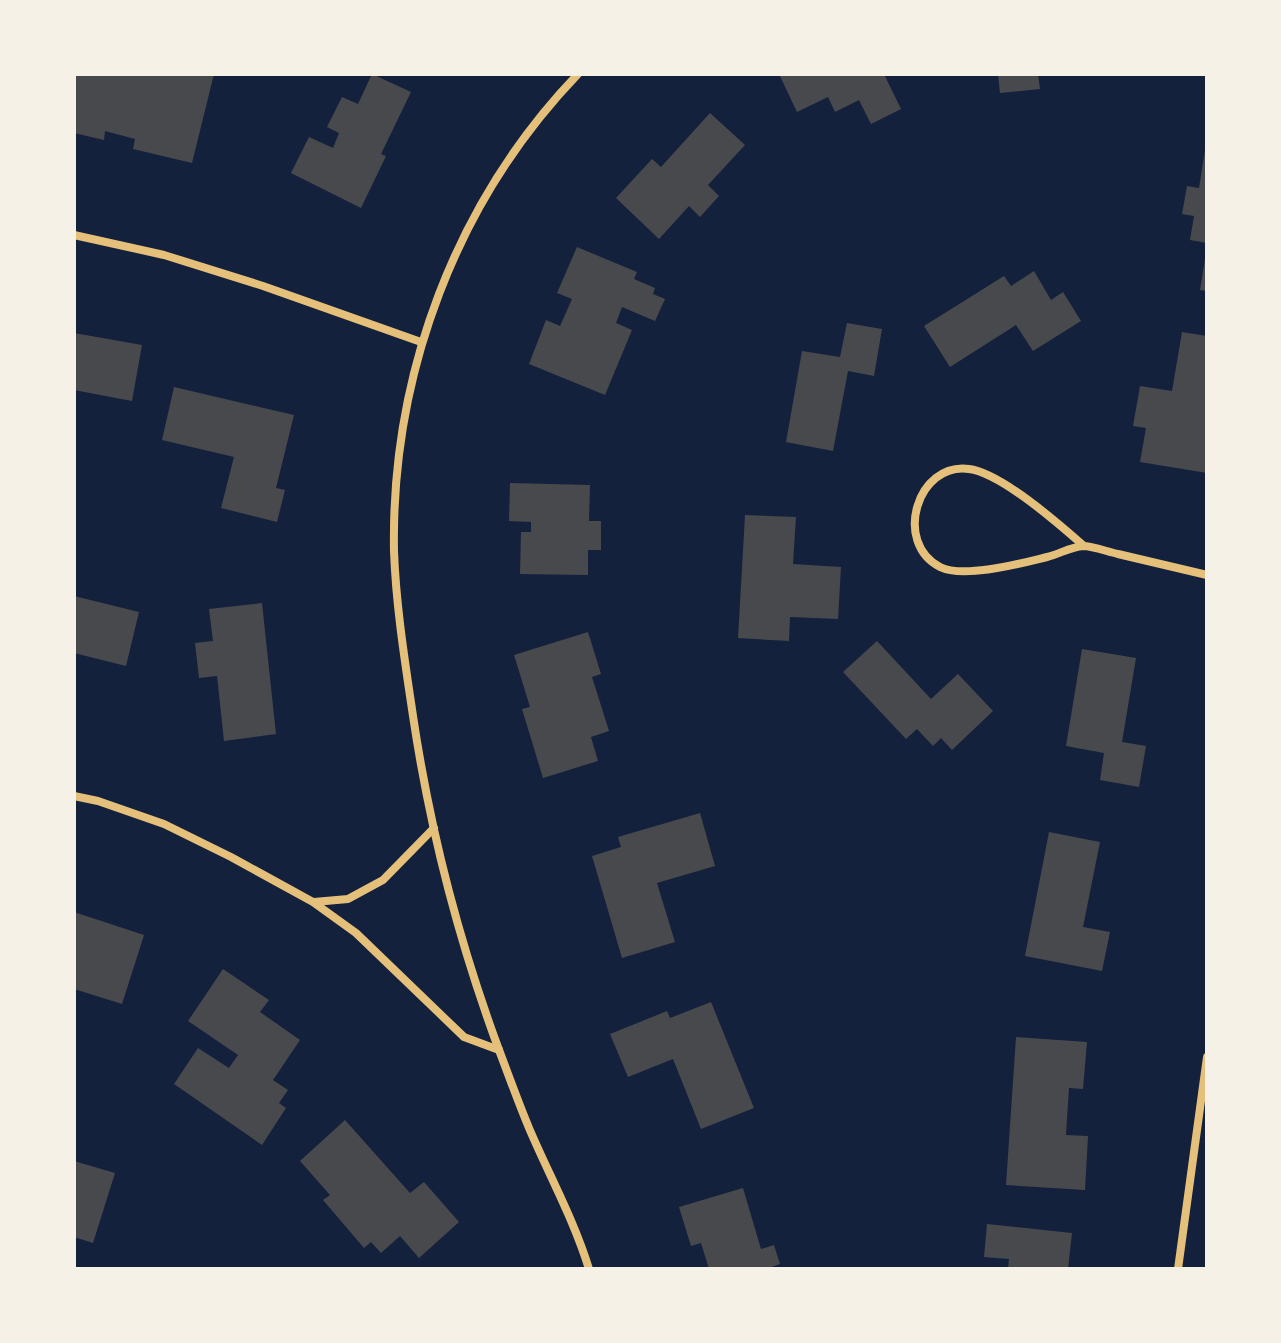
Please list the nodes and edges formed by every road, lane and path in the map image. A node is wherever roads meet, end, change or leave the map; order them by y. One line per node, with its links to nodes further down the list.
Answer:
1 (578, 74): 3 (street)
2 (74, 235): 3 (street)
3 (421, 342): 7 (street)
4 (1084, 546): 4 (street); 5 (street)
5 (1207, 575)
6 (74, 796): 8 (street)
7 (434, 828): 8 (street); 9 (street)
8 (313, 902): 9 (street)
9 (499, 1050): 11 (street)
10 (1207, 1057): 12 (street)
11 (589, 1269)
12 (1178, 1269)

